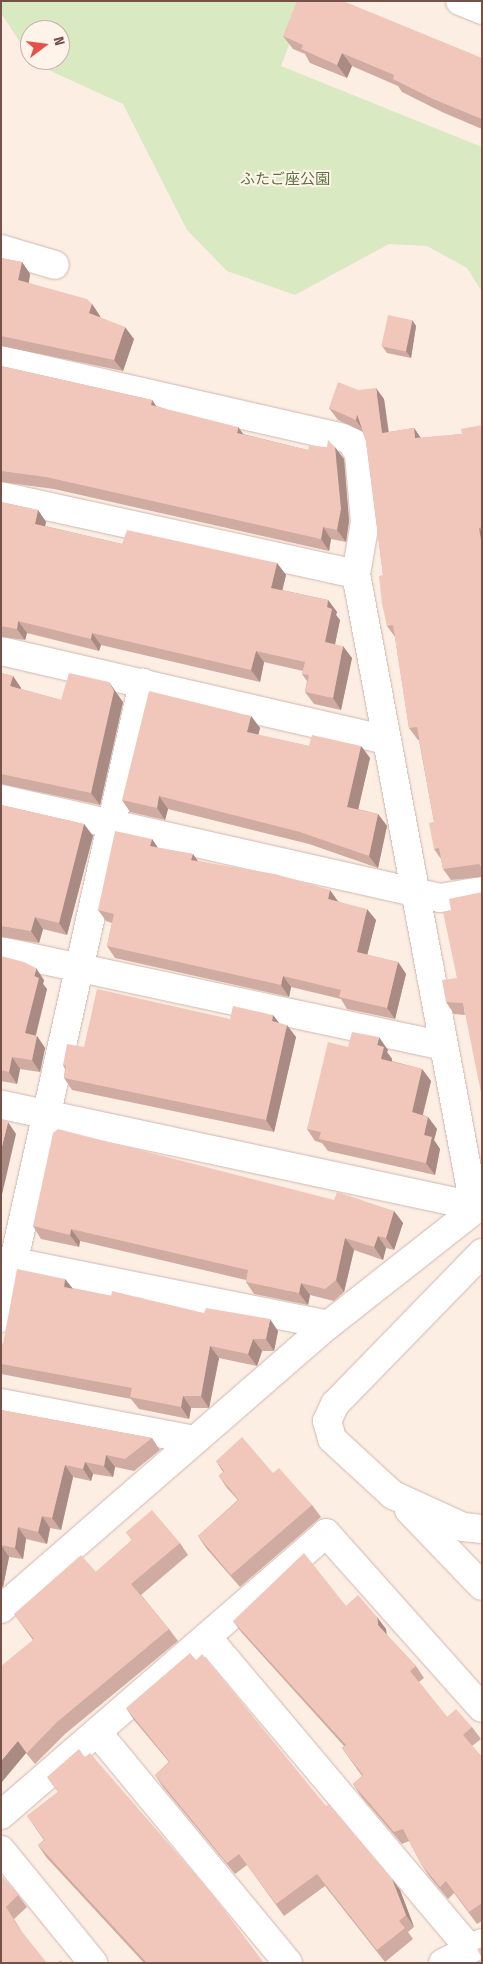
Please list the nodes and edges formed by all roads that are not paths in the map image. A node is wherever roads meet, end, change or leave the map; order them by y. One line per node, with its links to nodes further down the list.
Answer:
1 (460, 1): 2 (street)
2 (482, 10)
3 (1, 249): 4 (street)
4 (55, 265)
5 (1, 360): 7 (street)
6 (1, 496): 7 (street)
7 (356, 574): 10 (street)
8 (1, 651): 9 (street)
9 (143, 683): 10 (street); 12 (street)
10 (386, 740): 14 (street)
11 (1, 799): 12 (street)
12 (112, 823): 14 (street); 16 (street)
13 (482, 892): 14 (street)
14 (415, 893): 17 (street)
15 (1, 951): 16 (street)
16 (78, 967): 17 (street); 19 (street)
17 (441, 1045): 20 (street)
18 (1, 1105): 19 (street)
19 (47, 1115): 20 (street); 22 (street)
20 (478, 1205): 24 (street)
21 (482, 1253): 27 (street)
22 (14, 1262): 23 (street); 24 (street)
23 (1, 1318)
24 (328, 1325): 26 (street)
25 (1, 1403): 26 (street)
26 (195, 1440): 30 (street)
27 (393, 1495): 28 (street); 29 (street)
28 (482, 1528)
29 (482, 1586)
30 (1, 1609)
31 (207, 1637): 32 (street); 33 (street); 36 (street)
32 (482, 1708)
33 (97, 1732): 34 (street); 38 (street)
34 (1, 1815)
35 (1, 1850): 37 (street)
36 (476, 1946): 39 (street)
37 (93, 1963)
38 (288, 1963)
39 (444, 1963)

